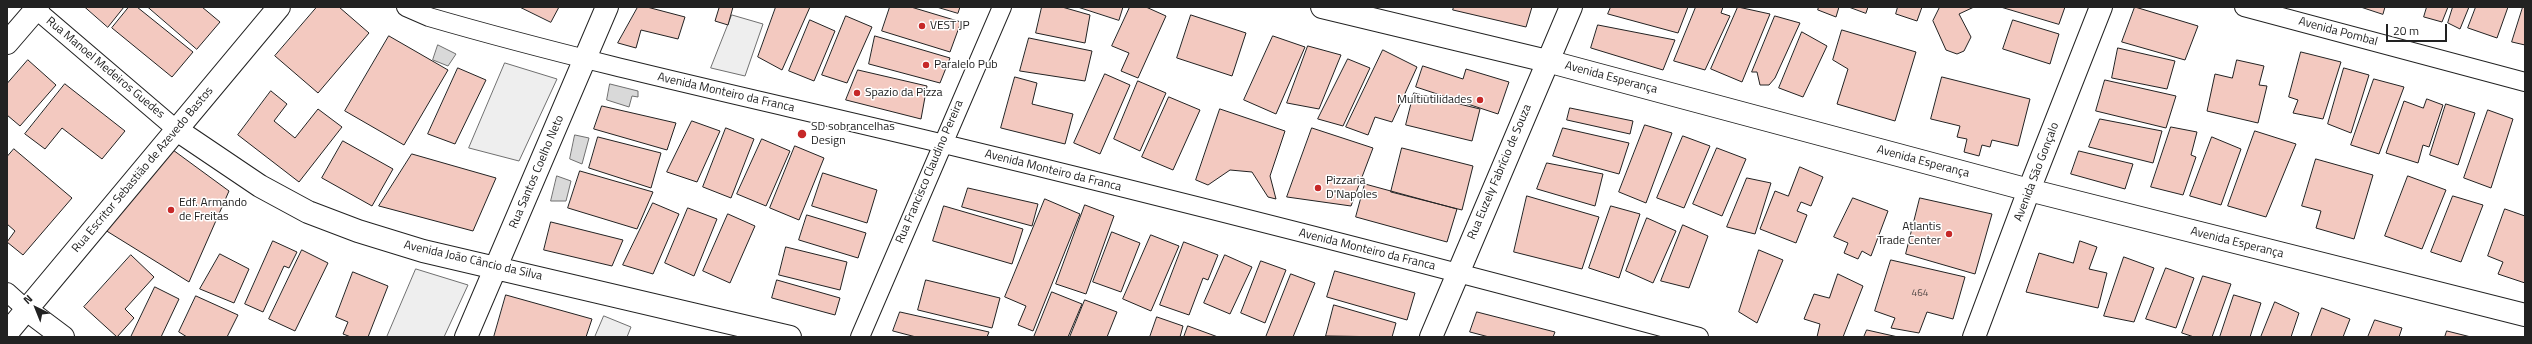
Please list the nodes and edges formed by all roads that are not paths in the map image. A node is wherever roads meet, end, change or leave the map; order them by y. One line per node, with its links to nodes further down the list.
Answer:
1 (279, 7): 14 (main road, Rua Escritor Sebastião de Azevedo Bastos)
2 (406, 7): 11 (street, Avenida Monteiro da Franca)
3 (607, 7): 11 (main road, Rua Santos Coelho Neto)
4 (1002, 7): 15 (street, Rua Francisco Claudino Pereira)
5 (1322, 7): 12 (main road, Avenida Esperança)
6 (1571, 7): 12 (main road, Rua Euzely Fabrício de Souza)
7 (2102, 7): 16 (main road, Avenida São Gonçalo)
8 (2244, 7): 13 (street, Avenida Pombal)
9 (36, 8): 10 (main road); 14 (street, Rua Manoel Medeiros Guedes)
10 (7, 43)
11 (584, 60): 15 (street, Avenida Monteiro da Franca); 17 (main road, Rua Santos Coelho Neto)
12 (1547, 61): 16 (main road, Avenida Esperança); 18 (main road, Rua Euzely Fabrício de Souza)
13 (2525, 82)
14 (177, 130): 17 (main road, Avenida João Câncio da Silva); 20 (main road, Rua Escritor Sebastião de Azevedo Bastos)
15 (942, 144): 18 (street, Avenida Monteiro da Franca); 26 (street, Rua Francisco Claudino Pereira)
16 (2029, 190): 21 (main road, Avenida Esperança); 29 (main road, Avenida São Gonçalo)
17 (497, 267): 24 (main road, Rua Santos Coelho Neto); 25 (main road, Avenida João Câncio da Silva)
18 (1458, 272): 27 (main road, Rua Euzely Fabrício de Souza); 28 (street, Avenida Monteiro da Franca)
19 (7, 292): 20 (street)
20 (27, 310): 22 (main road, Rua Escritor Sebastião de Azevedo Bastos); 23 (main road)
21 (2525, 315)
22 (7, 333)
23 (63, 337)
24 (466, 337)
25 (790, 337)
26 (860, 337)
27 (1432, 337)
28 (1699, 337)
29 (1974, 337)

